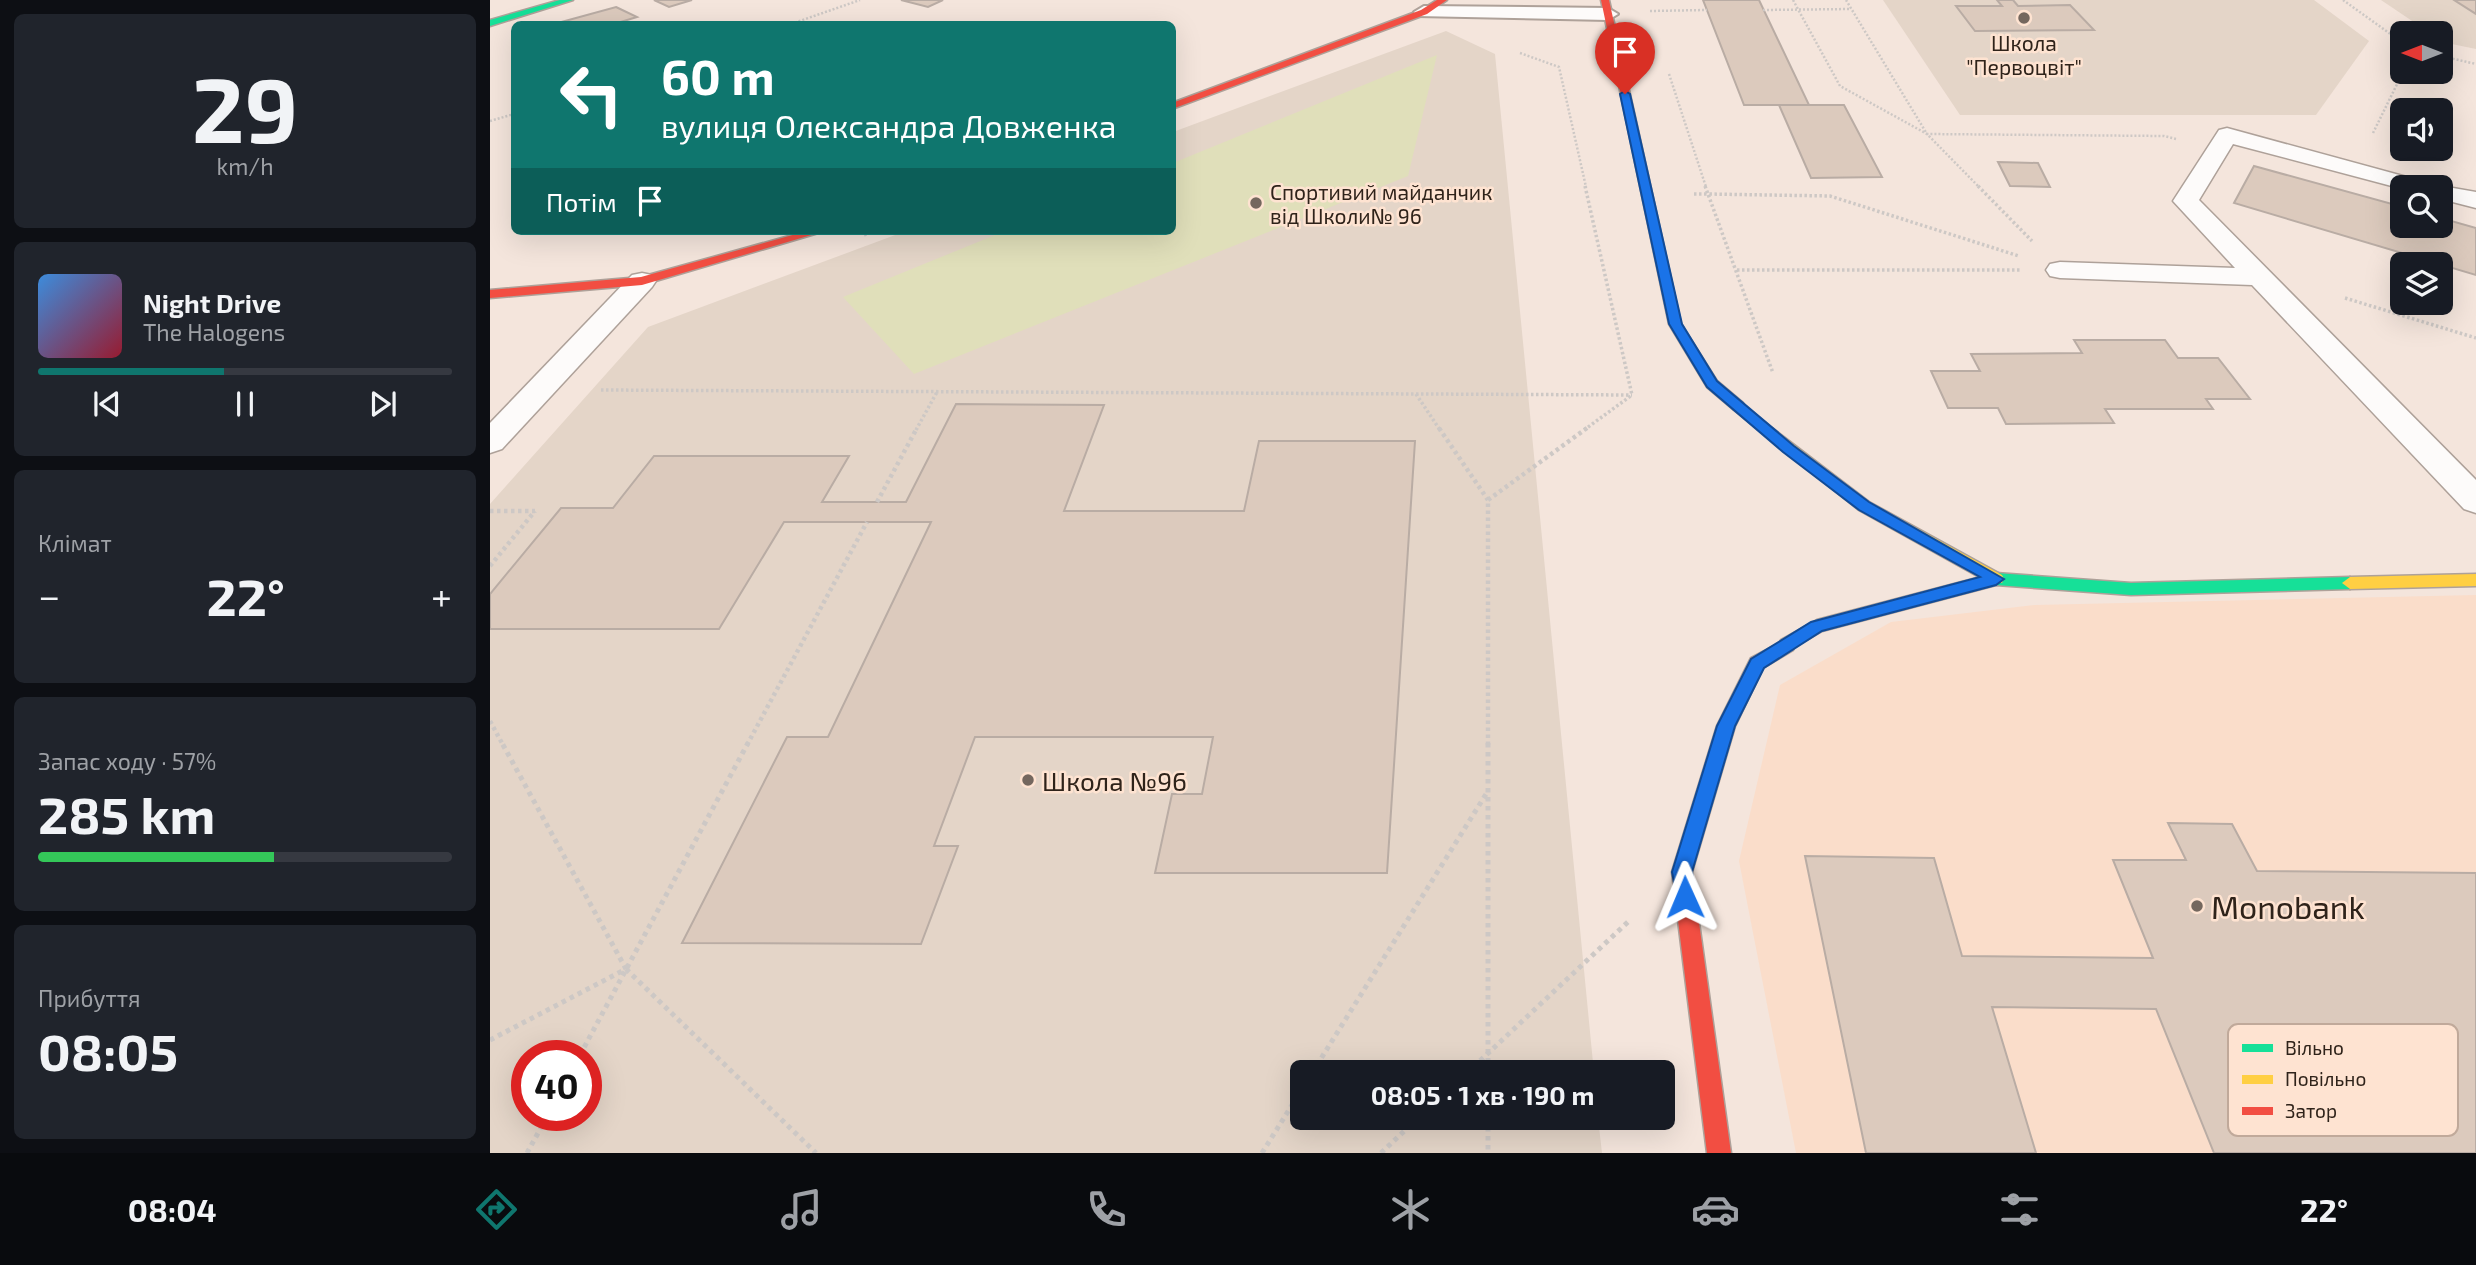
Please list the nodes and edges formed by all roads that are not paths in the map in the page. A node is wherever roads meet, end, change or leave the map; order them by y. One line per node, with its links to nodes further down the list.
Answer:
1 (569, 0): 5 (street)
2 (1443, 0): 4 (street)
3 (1606, 7): 4 (street); 17 (street)
4 (1424, 12): 6 (street)
5 (490, 23)
6 (1176, 105)
7 (2390, 178): 12 (lane)
8 (2453, 194): 9 (lane)
9 (2476, 200)
10 (805, 235): 13 (street)
11 (2060, 270): 12 (lane)
12 (2258, 277): 16 (lane)
13 (642, 281): 14 (street); 15 (lane)
14 (490, 294)
15 (490, 442)
16 (2476, 502)
17 (1996, 579): 18 (street); 19 (street)
18 (2476, 580)
19 (1719, 1153)

